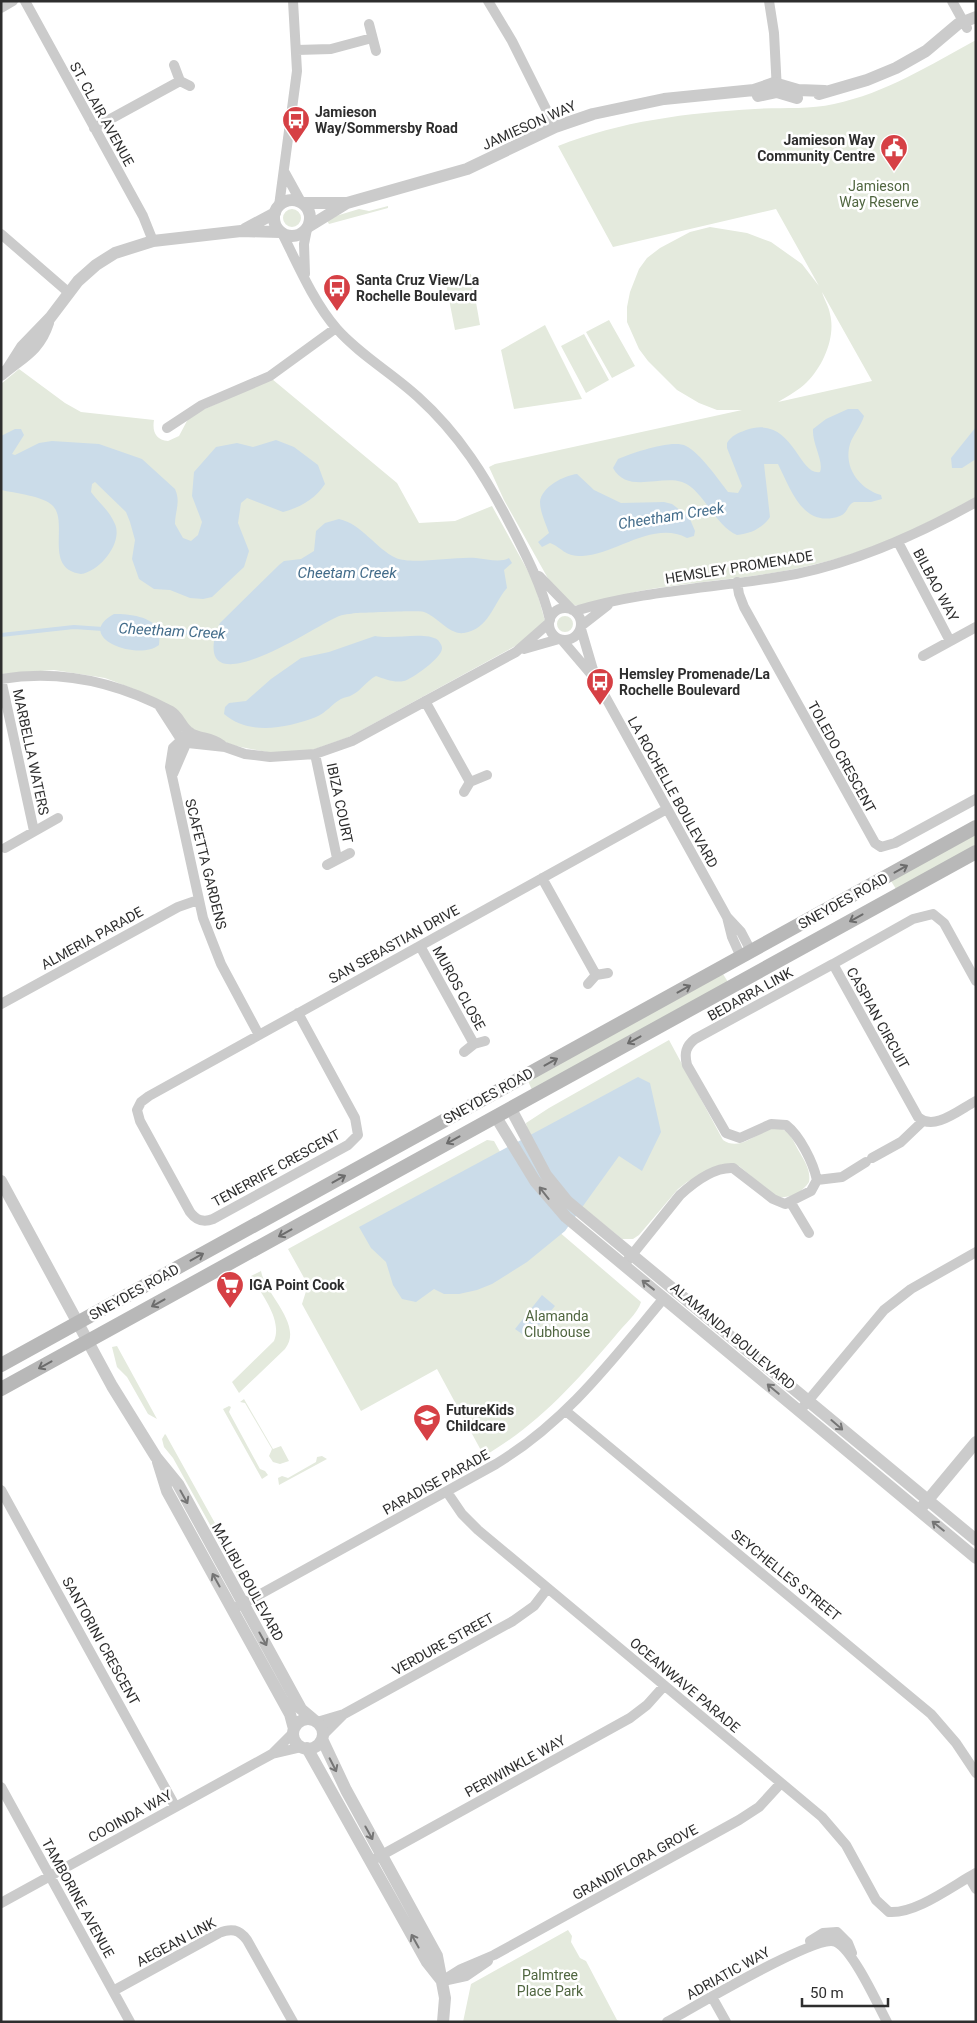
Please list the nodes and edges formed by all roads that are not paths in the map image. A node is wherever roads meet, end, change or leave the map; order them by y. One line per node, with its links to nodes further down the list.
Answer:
1 (13, 1): 7 (street)
2 (25, 1): 17 (street, ST. CLAIR AVENUE)
3 (293, 1): 12 (street)
4 (488, 1): 16 (street)
5 (769, 1): 15 (street)
6 (952, 1): 10 (street)
7 (1, 8)
8 (976, 17): 10 (street, JAMIESON WAY)
9 (369, 24): 11 (street)
10 (969, 24): 15 (street, JAMIESON WAY)
11 (372, 38): 12 (street); 13 (street)
12 (297, 50): 18 (street)
13 (376, 51)
14 (174, 65): 17 (street)
15 (777, 88): 16 (street, JAMIESON WAY)
16 (555, 127): 20 (street, JAMIESON WAY)
17 (94, 128): 26 (street, ST. CLAIR AVENUE)
18 (285, 173): 19 (street); 21 (street)
19 (301, 202): 20 (street, JAMIESON WAY); 21 (street); 22 (street)
20 (347, 203): 22 (street, JAMIESON WAY)
21 (277, 209): 23 (street); 24 (street)
22 (308, 228): 24 (street); 27 (street)
23 (241, 231): 24 (street); 26 (street)
24 (281, 232): 27 (street)
25 (1, 234): 28 (street)
26 (153, 241): 28 (street)
27 (306, 277): 29 (street)
28 (68, 292): 30 (street)
29 (336, 328): 31 (street); 34 (street)
30 (5, 372)
31 (167, 428)
32 (976, 502): 33 (street, HEMSLEY PROMENADE)
33 (898, 542): 35 (street, HEMSLEY PROMENADE); 42 (street, BILBAO WAY)
34 (535, 571): 37 (street); 38 (street)
35 (737, 582): 36 (street, HEMSLEY PROMENADE); 53 (street, TOLEDO CRESCENT)
36 (613, 602): 37 (street, HEMSLEY PROMENADE); 40 (street, HEMSLEY PROMENADE)
37 (573, 610): 38 (street); 40 (street)
38 (549, 622): 41 (street); 43 (street)
39 (976, 627): 42 (street, BILBAO WAY)
40 (581, 628): 41 (street); 46 (street, LA ROCHELLE BOULEVARD)
41 (560, 640): 43 (street); 46 (street, LA ROCHELLE BOULEVARD)
42 (950, 640): 44 (street, BILBAO WAY)
43 (516, 652): 47 (street)
44 (923, 656)
45 (1, 679): 48 (street); 57 (street, MARBELLA WATERS)
46 (596, 680): 54 (street, LA ROCHELLE BOULEVARD)
47 (425, 701): 49 (street); 51 (street)
48 (186, 738): 49 (street); 64 (street, SCAFETTA GARDENS)
49 (315, 754): 61 (street, IBIZA COURT)
50 (487, 775): 51 (street)
51 (470, 782): 52 (street)
52 (464, 792)
53 (976, 799)
54 (667, 809): 63 (street, SAN SEBASTIAN DRIVE); 66 (street, LA ROCHELLE BOULEVARD)
55 (58, 818): 57 (street, MARBELLA WATERS)
56 (976, 828): 66 (main road, SNEYDES ROAD, one-way to 56)
57 (34, 831): 58 (street, MARBELLA WATERS)
58 (5, 848)
59 (976, 852): 68 (main road, SNEYDES ROAD, one-way to 68)
60 (350, 853): 61 (street, IBIZA COURT)
61 (337, 858): 62 (street, IBIZA COURT)
62 (327, 865)
63 (542, 878): 65 (street, SAN SEBASTIAN DRIVE); 70 (street)
64 (198, 900): 73 (street, ALMERIA PARADE); 75 (street, SCAFETTA GARDENS)
65 (420, 946): 74 (street, SAN SEBASTIAN DRIVE); 77 (street, MUROS CLOSE)
66 (746, 954): 68 (main road); 79 (main road, SNEYDES ROAD, one-way to 66)
67 (833, 964): 71 (street, CASPIAN CIRCUIT); 84 (street, CASPIAN CIRCUIT); 86 (street, BEDARRA LINK)
68 (757, 972): 82 (main road, SNEYDES ROAD, one-way to 82)
69 (608, 973): 70 (street)
70 (596, 975): 72 (street)
71 (976, 981)
72 (588, 984)
73 (1, 1004)
74 (298, 1013): 75 (street, SAN SEBASTIAN DRIVE); 81 (street, TENERRIFE CRESCENT)
75 (259, 1035): 81 (street, SAN SEBASTIAN DRIVE)
76 (486, 1041): 77 (street, MUROS CLOSE)
77 (474, 1044): 78 (street, MUROS CLOSE)
78 (464, 1052)
79 (494, 1094): 82 (main road); 83 (main road); 95 (main road, SNEYDES ROAD, one-way to 79)
80 (976, 1101): 84 (street)
81 (138, 1107)
82 (511, 1108): 83 (main road, SNEYDES ROAD); 88 (street, ALAMANDA BOULEVARD)
83 (496, 1117): 88 (street, ALAMANDA BOULEVARD, one-way to 83); 96 (main road, SNEYDES ROAD, one-way to 96)
84 (923, 1121): 86 (street)
85 (1, 1180): 95 (street, MALIBU BOULEVARD)
86 (817, 1180): 87 (street)
87 (791, 1203): 89 (street); 91 (street)
88 (580, 1220): 91 (street, ALAMANDA BOULEVARD); 92 (street, ALAMANDA BOULEVARD)
89 (808, 1233)
90 (976, 1252): 99 (street)
91 (632, 1254): 92 (street); 93 (street, ALAMANDA BOULEVARD)
92 (624, 1265): 94 (street, ALAMANDA BOULEVARD, one-way to 92)
93 (673, 1288): 94 (street); 99 (street, ALAMANDA BOULEVARD)
94 (664, 1298): 100 (street, PARADISE PARADE); 101 (street, ALAMANDA BOULEVARD, one-way to 94)
95 (78, 1324): 96 (street, MALIBU BOULEVARD); 97 (main road, SNEYDES ROAD)
96 (88, 1341): 98 (main road, SNEYDES ROAD, one-way to 98); 110 (street, MALIBU BOULEVARD)
97 (1, 1365)
98 (1, 1389)
99 (809, 1400): 101 (street); 105 (street, ALAMANDA BOULEVARD, one-way to 105)
100 (567, 1412): 104 (street, PARADISE PARADE); 118 (street, SEYCHELLES STREET)
101 (800, 1412): 106 (street, ALAMANDA BOULEVARD)
102 (976, 1442): 105 (street)
103 (1, 1490): 121 (street, SANTORINI CRESCENT)
104 (447, 1492): 109 (street, OCEANWAVE PARADE); 110 (street, PARADISE PARADE)
105 (928, 1500): 106 (street); 107 (street, ALAMANDA BOULEVARD)
106 (919, 1511): 108 (street, ALAMANDA BOULEVARD, one-way to 106)
107 (976, 1540)
108 (976, 1558)
109 (547, 1589): 111 (street, OCEANWAVE PARADE); 112 (street, VERDURE STREET)
110 (238, 1607): 113 (street, MALIBU BOULEVARD, one-way to 113); 114 (street, MALIBU BOULEVARD)
111 (664, 1686): 119 (street, OCEANWAVE PARADE); 122 (street, PERIWINKLE WAY)
112 (344, 1714): 113 (street, VERDURE STREET); 115 (street, VERDURE STREET)
113 (315, 1721): 114 (street); 115 (street)
114 (294, 1731): 116 (street); 117 (street, COOINDA WAY)
115 (322, 1738): 116 (street); 122 (street, one-way to 122)
116 (304, 1748): 117 (street, COOINDA WAY); 122 (street)
117 (272, 1754): 121 (street, COOINDA WAY)
118 (976, 1772)
119 (781, 1783): 123 (street, OCEANWAVE PARADE); 127 (street, GRANDIFLORA GROVE)
120 (1, 1787): 124 (street, TAMBORINE AVENUE)
121 (175, 1806): 124 (street, COOINDA WAY)
122 (376, 1858): 127 (street)
123 (972, 1875): 125 (street)
124 (50, 1876): 126 (street, COOINDA WAY); 128 (street, TAMBORINE AVENUE)
125 (976, 1889)
126 (1, 1903)
127 (442, 1982): 132 (street)
128 (114, 1991): 130 (street, TAMBORINE AVENUE); 131 (street, AEGEAN LINK)
129 (712, 1997): 133 (street, ADRIATIC WAY); 134 (street); 135 (street, ADRIATIC WAY)
130 (130, 2022)
131 (293, 2022)
132 (443, 2022)
133 (667, 2022)
134 (726, 2022)
135 (887, 2022)

